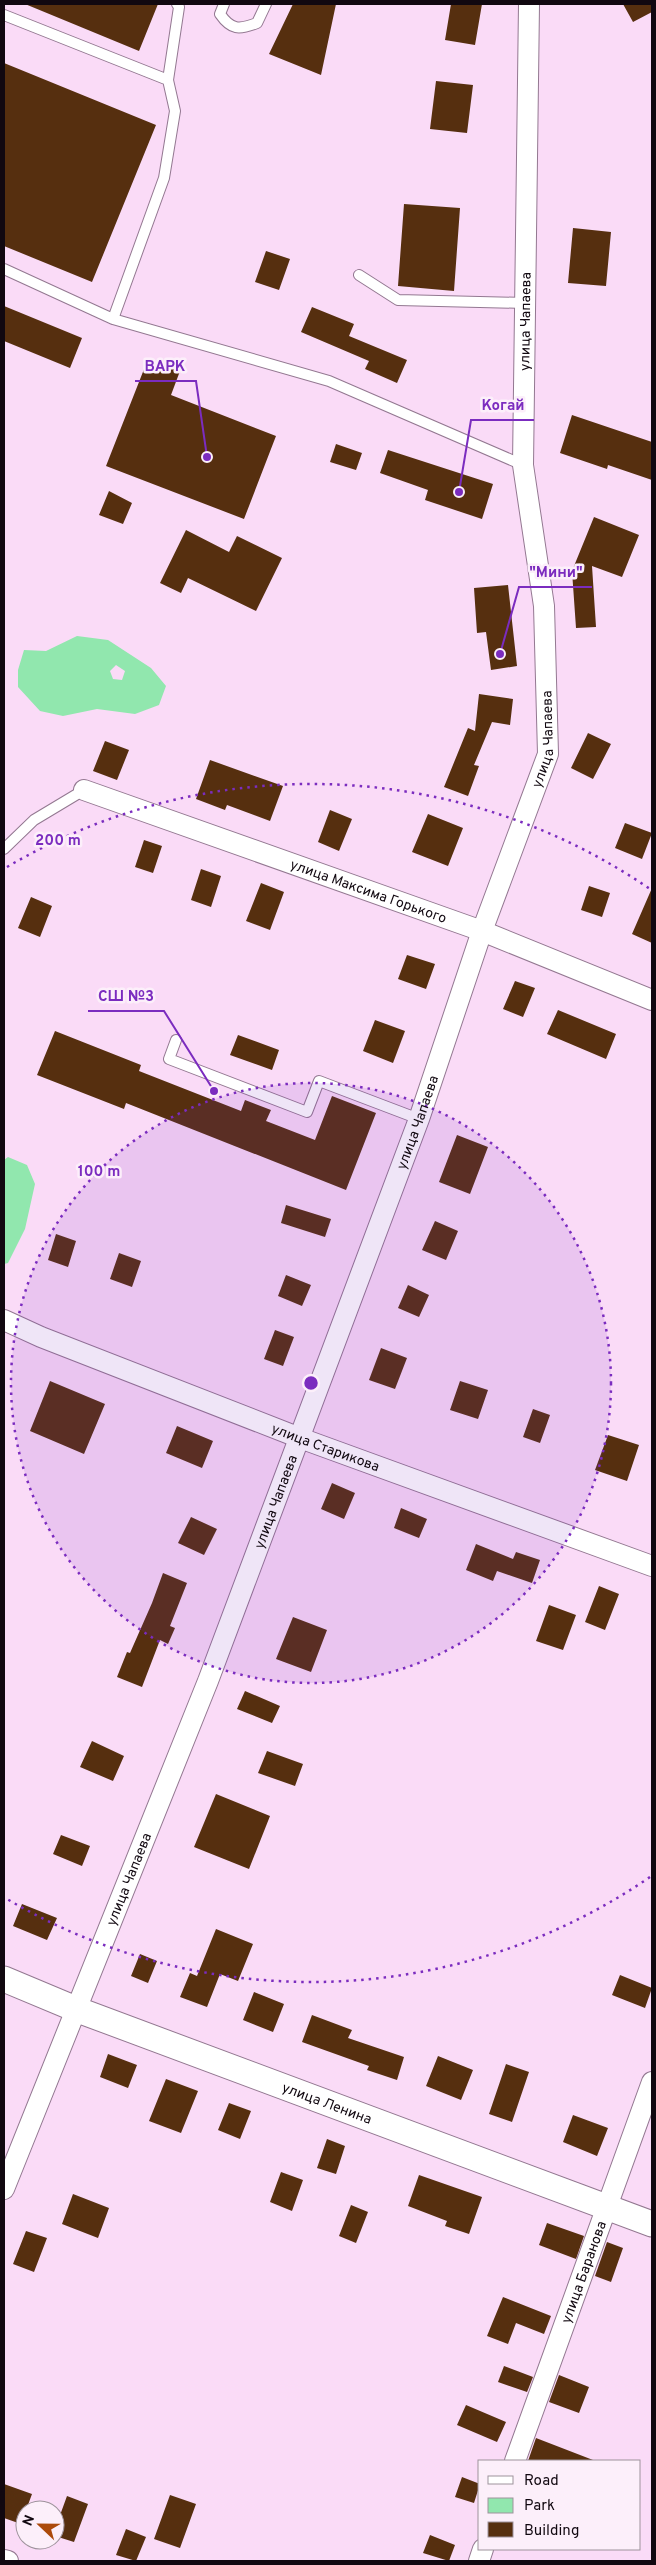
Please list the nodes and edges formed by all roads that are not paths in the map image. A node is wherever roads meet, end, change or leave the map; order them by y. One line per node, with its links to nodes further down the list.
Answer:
1 (177, 4): 6 (lane)
2 (224, 4): 3 (lane)
3 (266, 4)
4 (528, 4): 9 (street, улица Чапаева)
5 (4, 16): 6 (lane)
6 (168, 80): 10 (lane)
7 (4, 269): 10 (lane)
8 (359, 276): 9 (lane)
9 (525, 303): 11 (street, улица Чапаева)
10 (113, 319): 11 (lane)
11 (523, 465): 14 (street, улица Чапаева)
12 (84, 790): 13 (lane); 14 (street, улица Максима Горького)
13 (4, 849)
14 (482, 931): 15 (street, улица Максима Горького); 17 (street, улица Чапаева)
15 (652, 1000)
16 (176, 1040): 17 (lane)
17 (419, 1119): 19 (street, улица Чапаева)
18 (4, 1320): 19 (street, улица Старикова)
19 (300, 1438): 20 (street, улица Старикова); 22 (street, улица Чапаева)
20 (652, 1566)
21 (4, 1979): 22 (street, улица Ленина)
22 (78, 2010): 24 (street, улица Чапаева); 25 (street, улица Ленина)
23 (652, 2082): 25 (street, улица Баранова)
24 (4, 2189)
25 (606, 2207): 26 (street, улица Ленина); 27 (street, улица Баранова)
26 (652, 2224)
27 (515, 2460)
28 (4, 2560): 29 (street)
29 (8, 2561)

